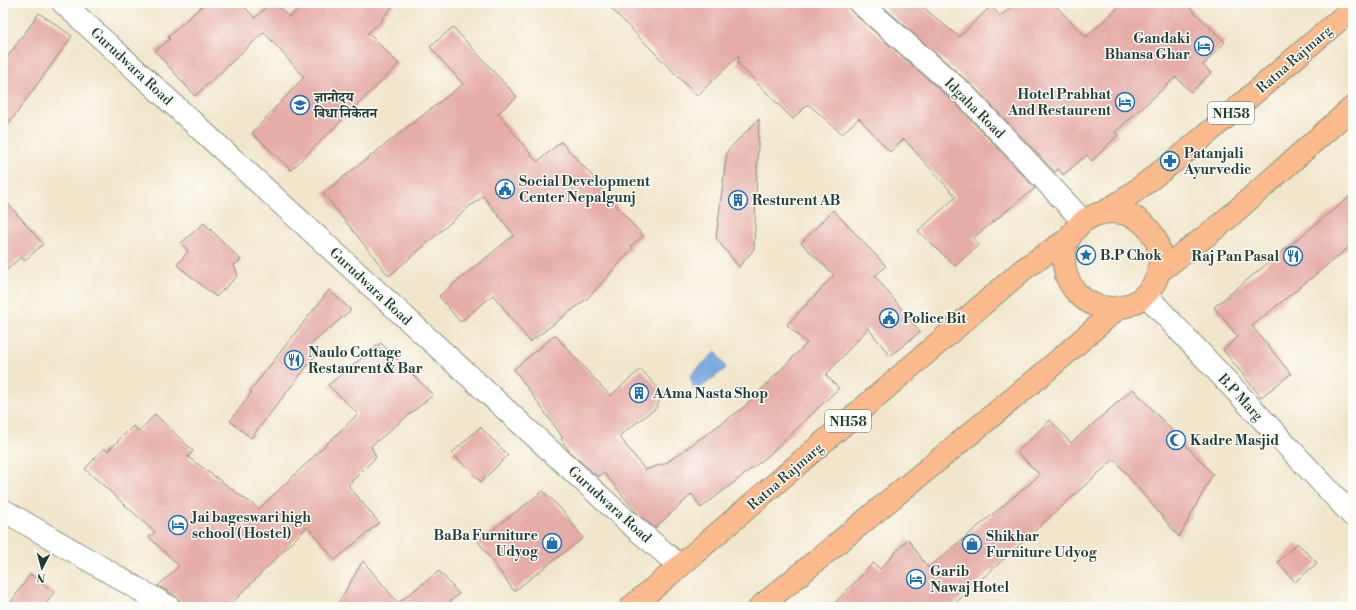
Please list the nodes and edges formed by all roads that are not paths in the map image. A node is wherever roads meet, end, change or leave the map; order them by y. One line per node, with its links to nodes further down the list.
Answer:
1 (63, 3): 13 (street, Gurudwara Road)
2 (860, 3): 6 (street, Idgaha Road)
3 (1353, 8): 5 (highway, Ratna Rajmarg / NH58)
4 (1353, 107): 8 (highway)
5 (1104, 212): 6 (highway, NH58); 8 (highway, NH58)
6 (1083, 221): 7 (highway, NH58)
7 (1068, 239): 10 (highway, NH58); 13 (highway, Ratna Rajmarg / NH58)
8 (1160, 271): 9 (highway)
9 (1146, 296): 10 (highway, NH58); 12 (street, B.P Marg)
10 (1117, 309): 16 (highway, NH58)
11 (3, 510): 14 (street)
12 (1353, 516)
13 (680, 566): 15 (highway, Ratna Rajmarg / NH58)
14 (169, 607)
15 (631, 607)
16 (760, 607)

